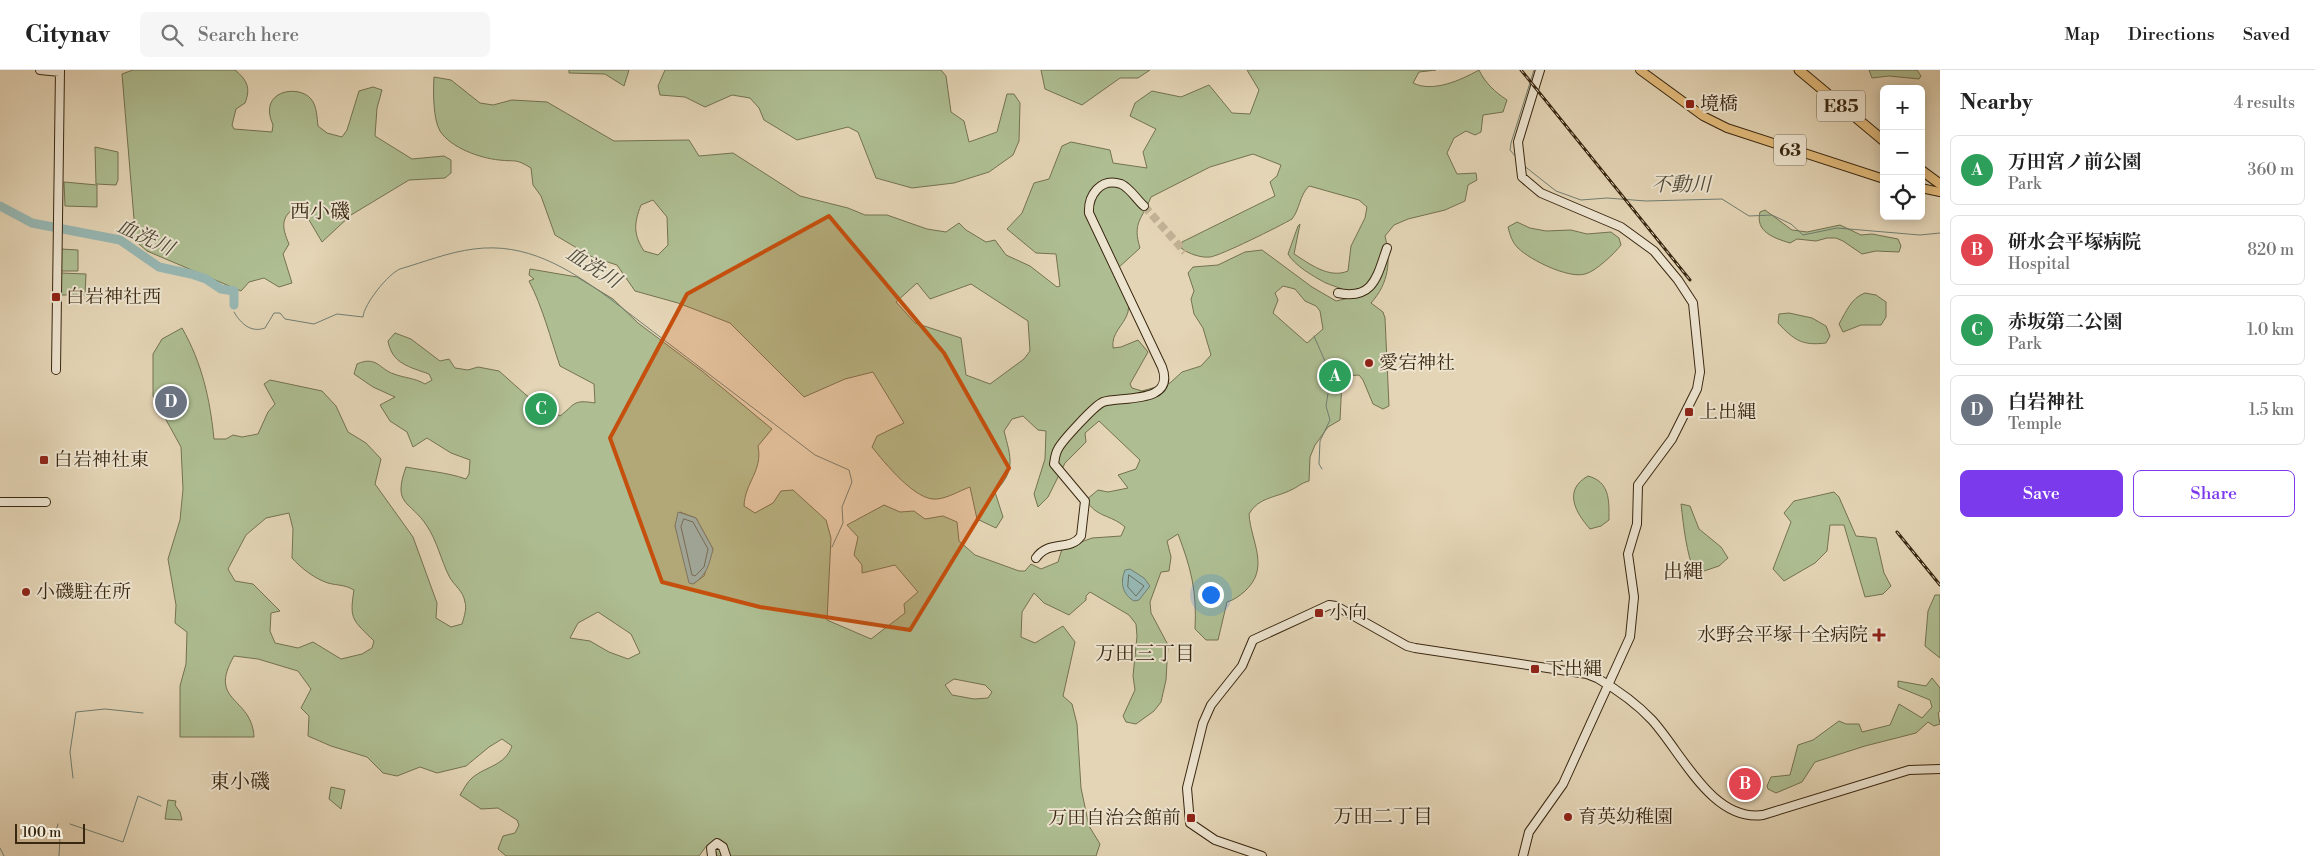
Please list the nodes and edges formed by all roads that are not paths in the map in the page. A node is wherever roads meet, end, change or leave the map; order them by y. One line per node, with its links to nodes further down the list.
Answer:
1 (40, 70): 6 (street)
2 (1540, 70): 21 (street)
3 (1640, 70): 11 (main road, 63)
4 (1799, 70): 8 (highway, E85)
5 (1807, 70): 7 (highway, E85)
6 (60, 71): 17 (street)
7 (1880, 131)
8 (1880, 138)
9 (1925, 167): 12 (highway)
10 (1925, 173): 12 (highway)
11 (1880, 178)
12 (1940, 184): 13 (main road)
13 (1925, 187)
14 (1144, 206): 20 (street)
15 (1387, 248): 16 (street)
16 (1338, 293)
17 (56, 370)
18 (0, 502): 19 (street)
19 (46, 502)
20 (1036, 558)
21 (1608, 684): 22 (street); 25 (street); 26 (street)
22 (1940, 769)
23 (712, 856): 24 (street)
24 (726, 856)
25 (1262, 856)
26 (1523, 856)

